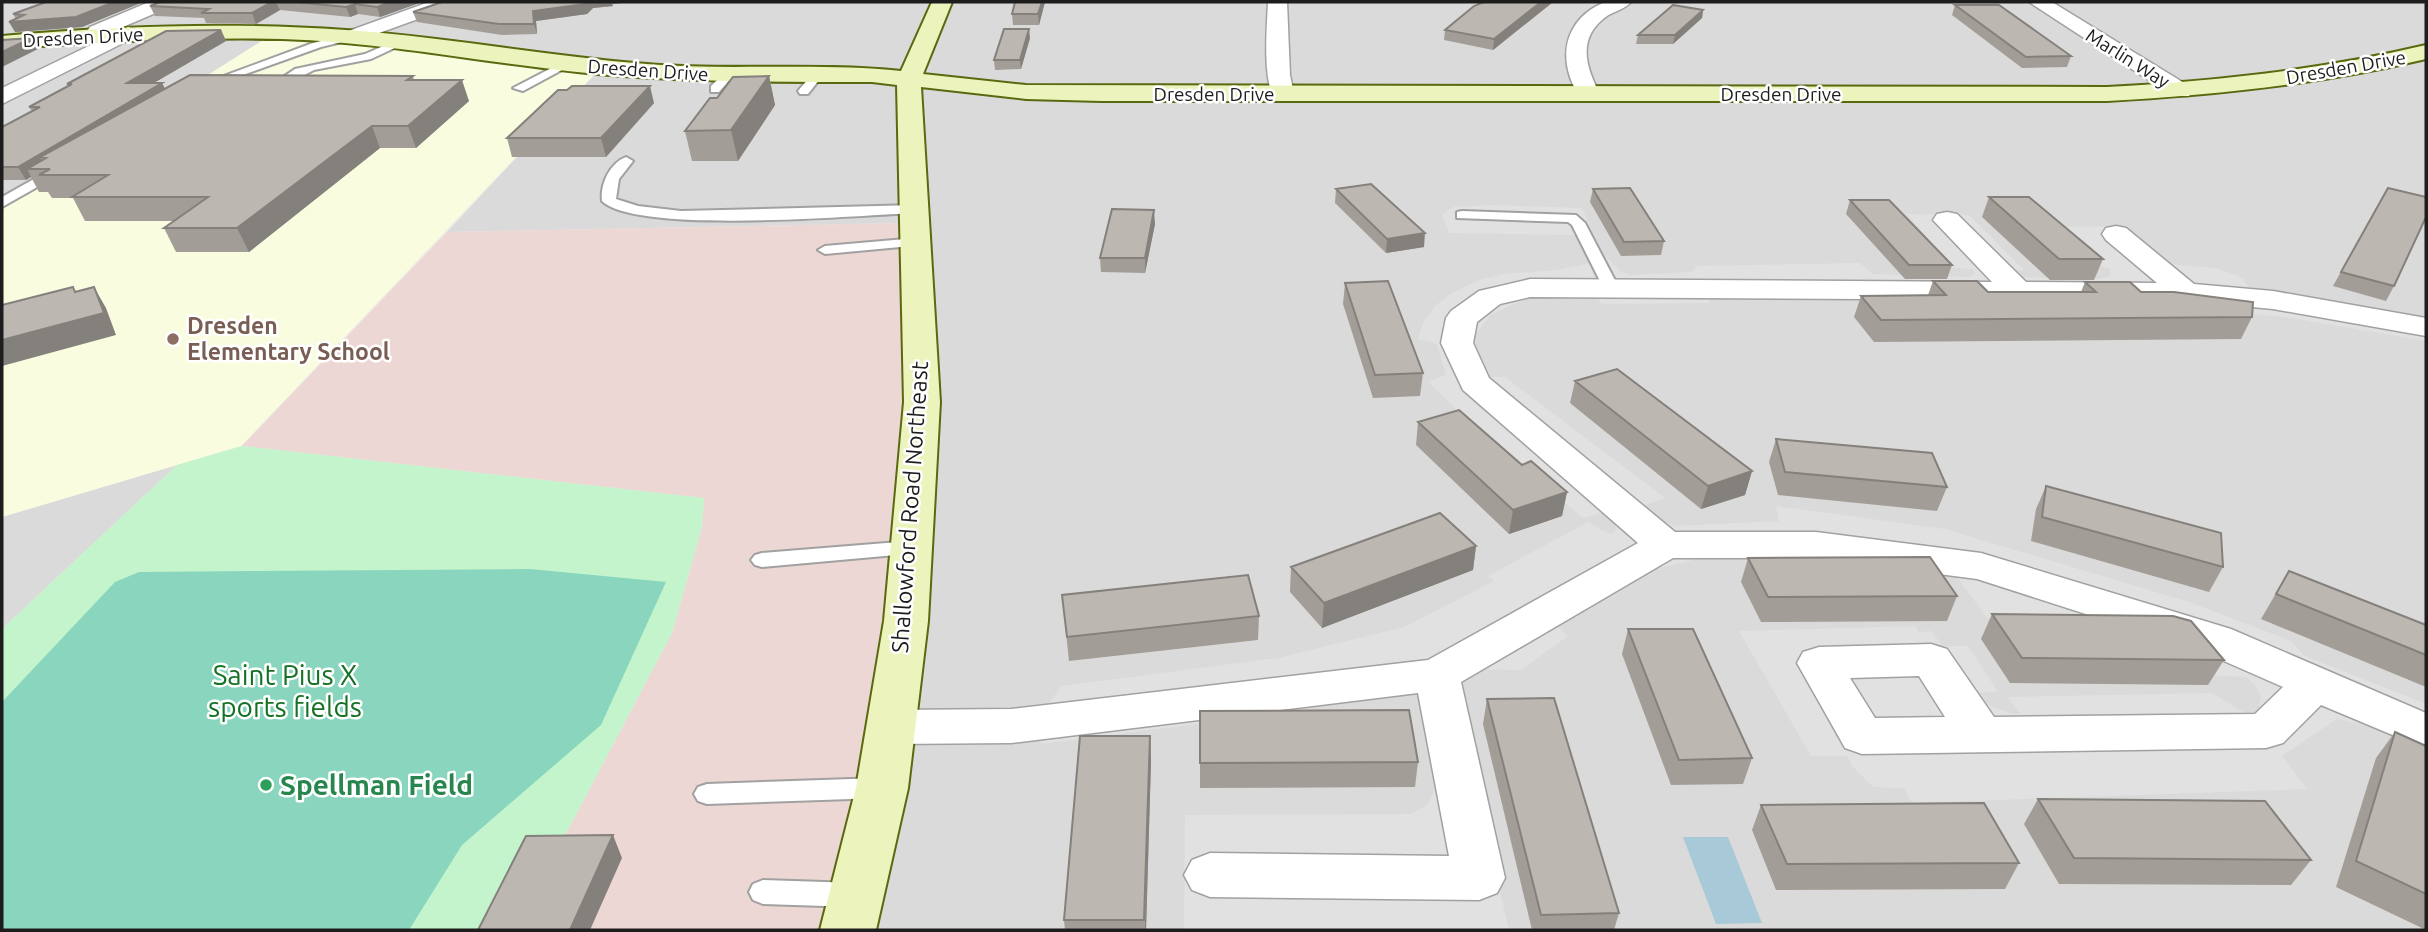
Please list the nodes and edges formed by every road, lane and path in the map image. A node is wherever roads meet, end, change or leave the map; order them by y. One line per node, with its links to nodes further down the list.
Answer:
1 (165, 2): 8 (street)
2 (447, 2): 9 (street)
3 (942, 2): 14 (street, Shallowford Road Northeast)
4 (1277, 2): 19 (street)
5 (1621, 2): 20 (street)
6 (2039, 2): 17 (street, Marlin Way)
7 (128, 33): 8 (street, Dresden Drive); 9 (street, Dresden Drive); 21 (street)
8 (86, 36): 10 (street, Dresden Drive)
9 (349, 37): 11 (street, Dresden Drive); 15 (lane)
10 (2, 42)
11 (397, 43): 13 (street, Dresden Drive); 18 (lane)
12 (2426, 52): 17 (street, Dresden Drive)
13 (566, 64): 14 (street, Dresden Drive); 16 (lane)
14 (909, 80): 19 (street, Dresden Drive); 29 (street, Shallowford Road Northeast)
15 (200, 87)
16 (519, 88)
17 (2181, 90): 20 (street, Dresden Drive)
18 (304, 92)
19 (1283, 94): 20 (street, Dresden Drive)
20 (1589, 94)
21 (2, 96)
22 (626, 161): 26 (lane)
23 (71, 162): 25 (lane)
24 (818, 199): 26 (lane)
25 (2, 203)
26 (816, 214): 29 (lane)
27 (1462, 215): 32 (lane)
28 (1947, 220): 33 (street)
29 (916, 225): 31 (lane); 37 (street, Shallowford Road Northeast)
30 (2116, 234): 34 (street)
31 (825, 250)
32 (1611, 288): 33 (street); 36 (street)
33 (2018, 291): 34 (street)
34 (2186, 292): 35 (street)
35 (2426, 327)
36 (1665, 545): 39 (street); 40 (street)
37 (911, 548): 38 (lane); 41 (street, Shallowford Road Northeast)
38 (762, 561)
39 (1437, 676): 41 (street); 46 (street)
40 (2315, 683): 42 (street); 43 (street)
41 (892, 727): 44 (street, Shallowford Road Northeast)
42 (2426, 732)
43 (1981, 735)
44 (882, 788): 45 (lane); 48 (street, Shallowford Road Northeast)
45 (707, 794)
46 (1210, 875)
47 (762, 892): 48 (lane)
48 (852, 913)

